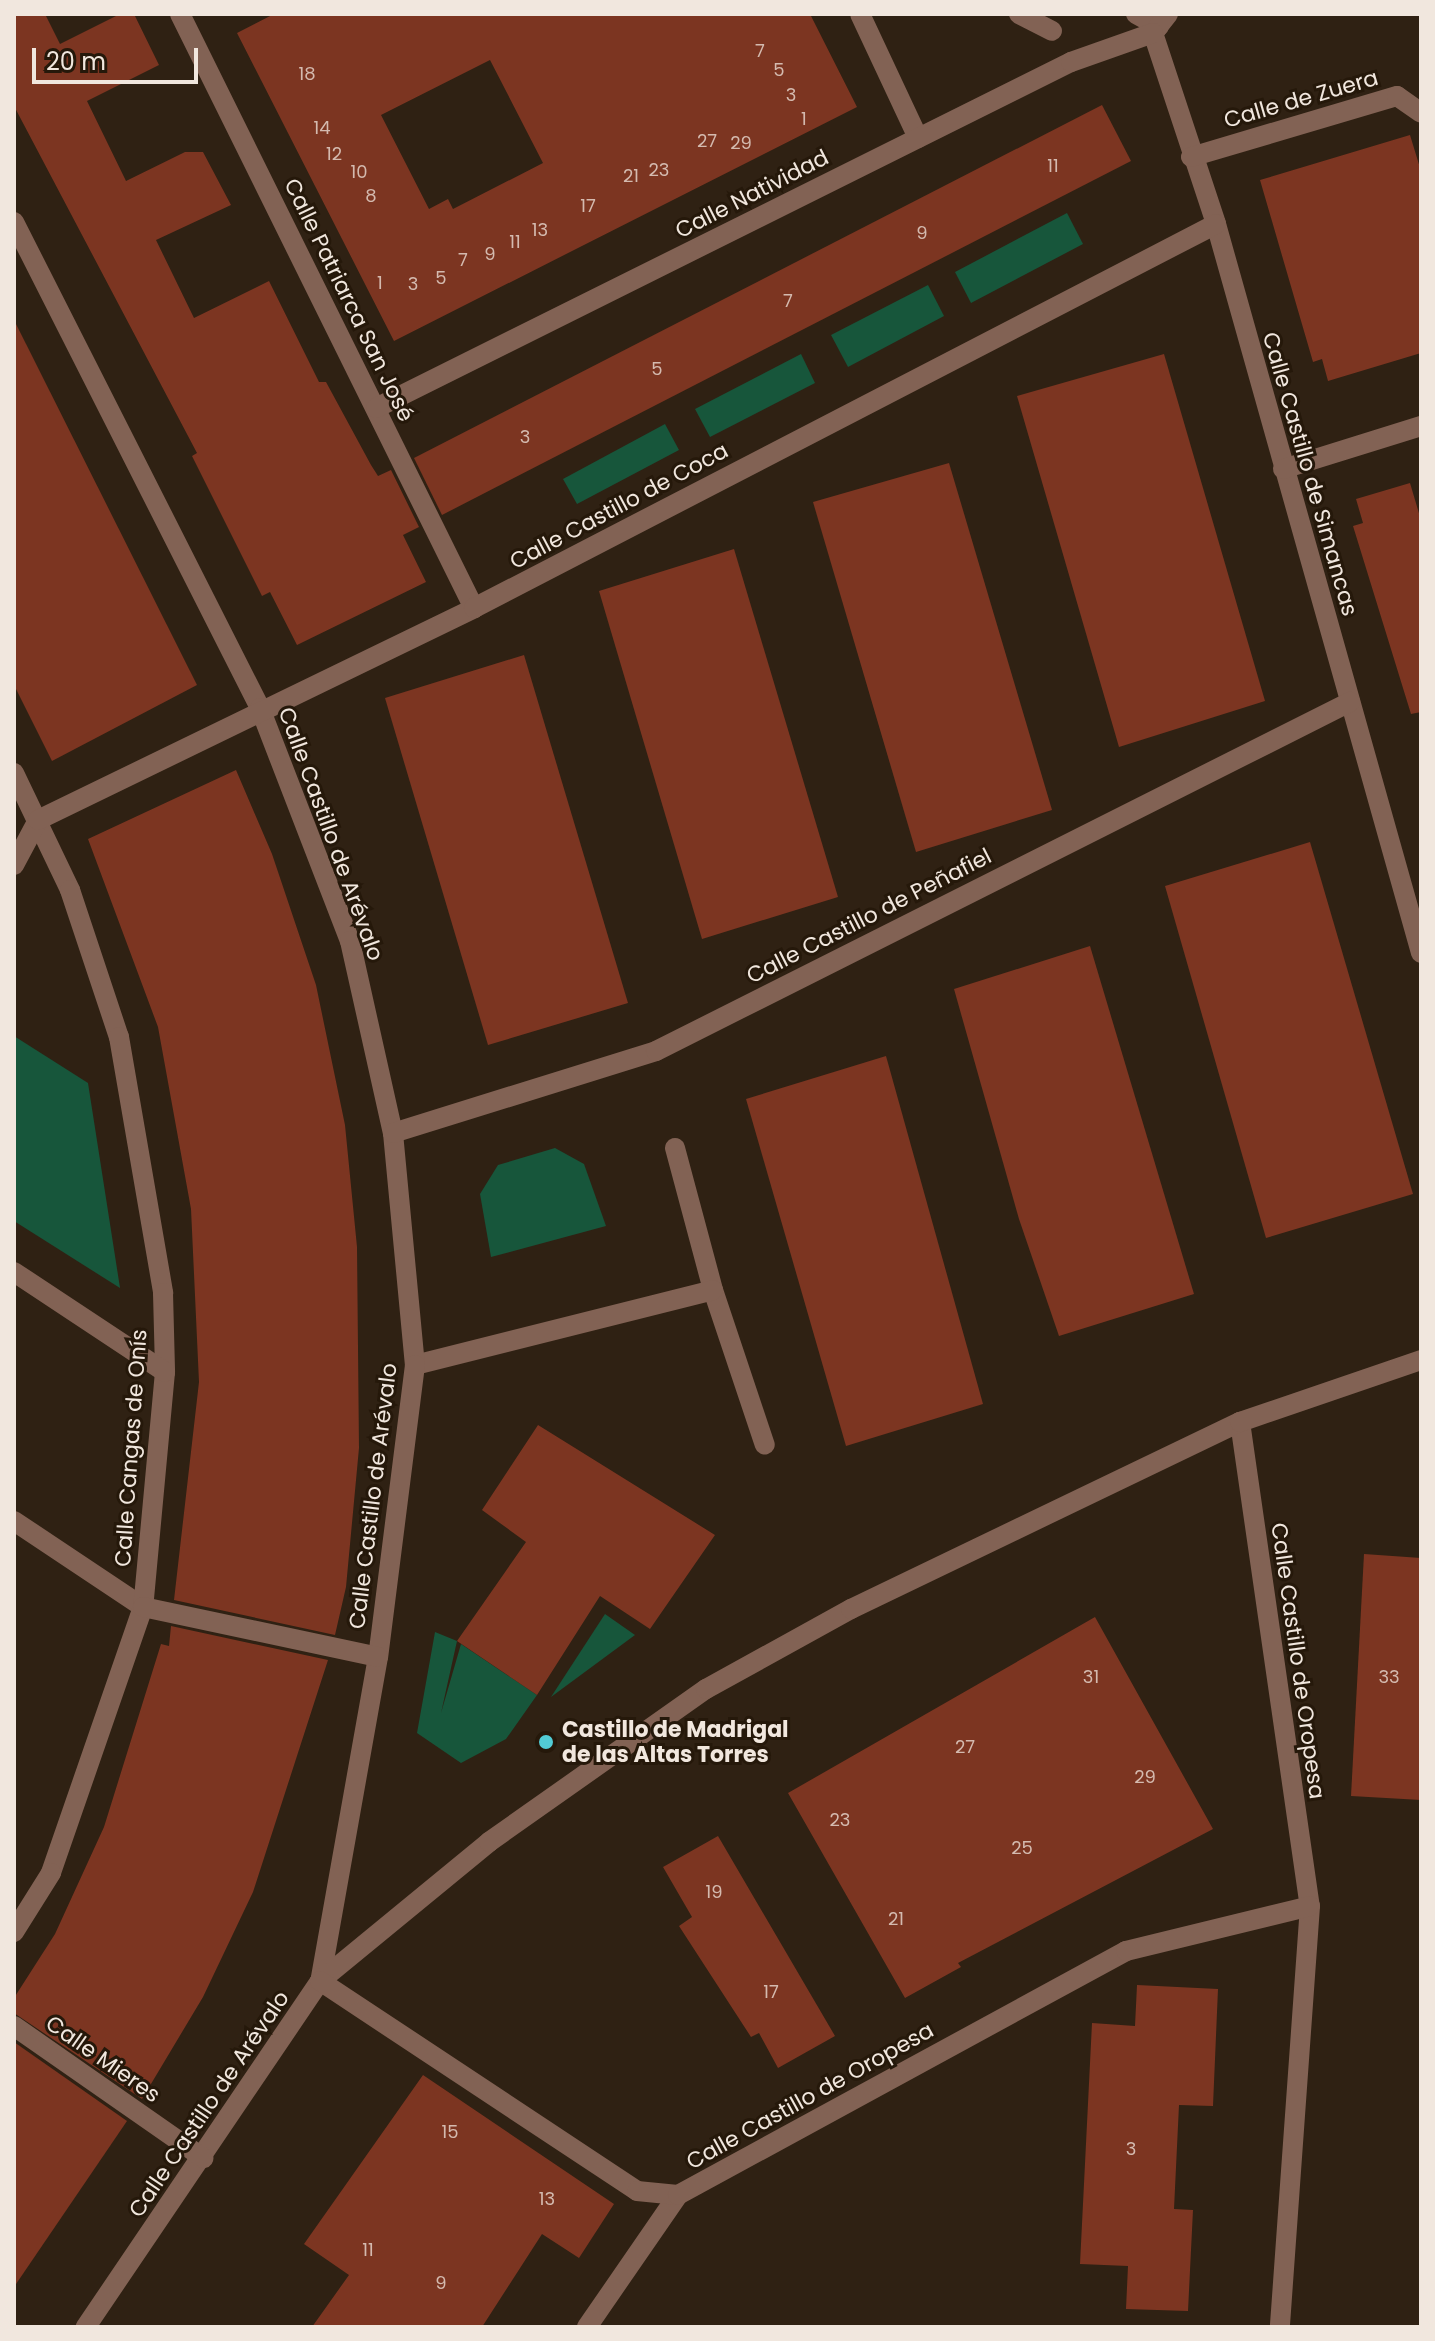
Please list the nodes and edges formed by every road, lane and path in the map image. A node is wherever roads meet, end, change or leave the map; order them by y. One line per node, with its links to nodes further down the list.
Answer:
1 (180, 14): 12 (street, Calle Patriarca San José)
2 (860, 14): 8 (street)
3 (1019, 14): 6 (street)
4 (1136, 14): 5 (street)
5 (1160, 25): 8 (street, Calle Natividad); 9 (street, Calle Castillo de Simancas)
6 (1052, 31)
7 (1421, 113): 9 (street, Calle de Zuera)
8 (918, 138): 12 (street, Calle Natividad)
9 (1191, 157): 11 (street, Calle Castillo de Simancas)
10 (14, 222): 17 (street, Calle Castillo de Arévalo)
11 (1216, 224): 14 (street, Calle Castillo de Simancas); 15 (street, Calle Castillo de Coca)
12 (376, 408): 15 (street, Calle Patriarca San José)
13 (1421, 426): 14 (street)
14 (1283, 469): 16 (street, Calle Castillo de Simancas)
15 (474, 608): 17 (street, Calle Castillo de Coca)
16 (1350, 702): 21 (street, Calle Castillo de Simancas); 22 (street, Calle Castillo de Peñafiel)
17 (260, 708): 19 (street, Calle Castillo de Coca); 22 (street, Calle Castillo de Arévalo)
18 (14, 773): 19 (street, Calle Cangas de Onís)
19 (38, 820): 20 (street); 28 (street, Calle Cangas de Onís)
20 (14, 865)
21 (1421, 953)
22 (393, 1133): 27 (street, Calle Castillo de Arévalo)
23 (675, 1148): 25 (street)
24 (14, 1272): 28 (street)
25 (713, 1290): 27 (street); 30 (street)
26 (1421, 1360): 29 (street)
27 (415, 1365): 33 (street, Calle Castillo de Arévalo)
28 (165, 1372): 32 (street, Calle Cangas de Onís)
29 (1240, 1422): 34 (street, Calle Castillo de Oropesa); 36 (street)
30 (765, 1445)
31 (14, 1521): 32 (street)
32 (143, 1607): 33 (street, Calle Castillo de Arévalo); 35 (street, Calle Cangas de Onís)
33 (378, 1657): 36 (street, Calle Castillo de Arévalo)
34 (1310, 1906): 39 (street, Calle Castillo de Oropesa); 42 (street, Calle Castillo de Oropesa)
35 (14, 1932)
36 (320, 1981): 38 (street, Calle Castillo de Arévalo); 39 (street, Calle Castillo de Oropesa)
37 (14, 2026): 38 (street, Calle Mieres)
38 (203, 2158): 40 (street, Calle Castillo de Arévalo)
39 (678, 2195): 41 (street)
40 (86, 2327)
41 (587, 2327)
42 (1280, 2327)

